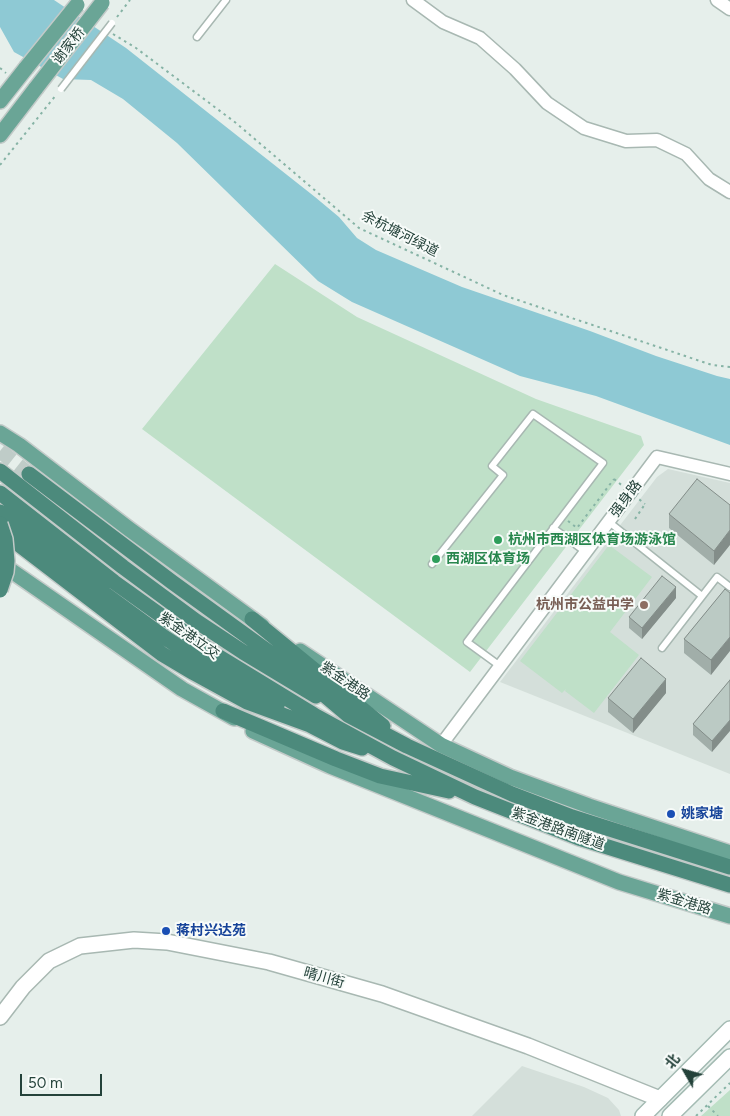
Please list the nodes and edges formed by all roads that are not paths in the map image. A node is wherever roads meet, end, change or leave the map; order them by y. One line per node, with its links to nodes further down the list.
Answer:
1 (226, 0): 8 (lane)
2 (413, 0): 12 (street)
3 (716, 0): 6 (street)
4 (104, 2): 11 (main road, 谢家桥, bridge)
5 (79, 3): 10 (main road, 谢家桥, bridge)
6 (730, 9)
7 (112, 23): 9 (lane, bridge)
8 (197, 37)
9 (61, 89)
10 (0, 101)
11 (0, 135)
12 (730, 192)
13 (0, 433): 31 (main road, 紫金港路)
14 (0, 461): 19 (highway)
15 (0, 471): 19 (highway, 紫金港立交)
16 (29, 474): 36 (highway)
17 (730, 474): 21 (street, 强身路)
18 (0, 492): 39 (highway, 紫金港立交)
19 (29, 493): 36 (highway, 紫金港立交)
20 (0, 512): 34 (highway)
21 (609, 522): 25 (street, 强身路); 30 (lane)
22 (0, 524): 29 (highway, bridge)
23 (553, 528): 25 (lane); 27 (lane); 33 (lane)
24 (0, 530): 34 (highway)
25 (586, 552): 33 (street, 强身路)
26 (0, 563): 35 (main road, 紫金港路)
27 (432, 564)
28 (730, 587): 30 (lane)
29 (0, 590)
30 (702, 596): 32 (lane)
31 (252, 619): 37 (main road, 紫金港路); 38 (highway)
32 (662, 648)
33 (500, 666): 37 (street, 强身路)
34 (198, 668): 39 (highway)
35 (222, 711): 40 (highway); 44 (main road, 紫金港路)
36 (348, 715): 38 (highway)
37 (441, 745): 41 (main road, 紫金港路)
38 (407, 746): 42 (highway, 紫金港路南隧道)
39 (392, 758): 40 (highway, 紫金港路南隧道)
40 (475, 797): 43 (highway, 紫金港路南隧道)
41 (730, 853)
42 (730, 867)
43 (730, 885)
44 (730, 916)
45 (0, 1017): 48 (street, 晴川街)
46 (730, 1029): 48 (street)
47 (730, 1057): 50 (street)
48 (660, 1099): 49 (street)
49 (643, 1116)
50 (670, 1116)

